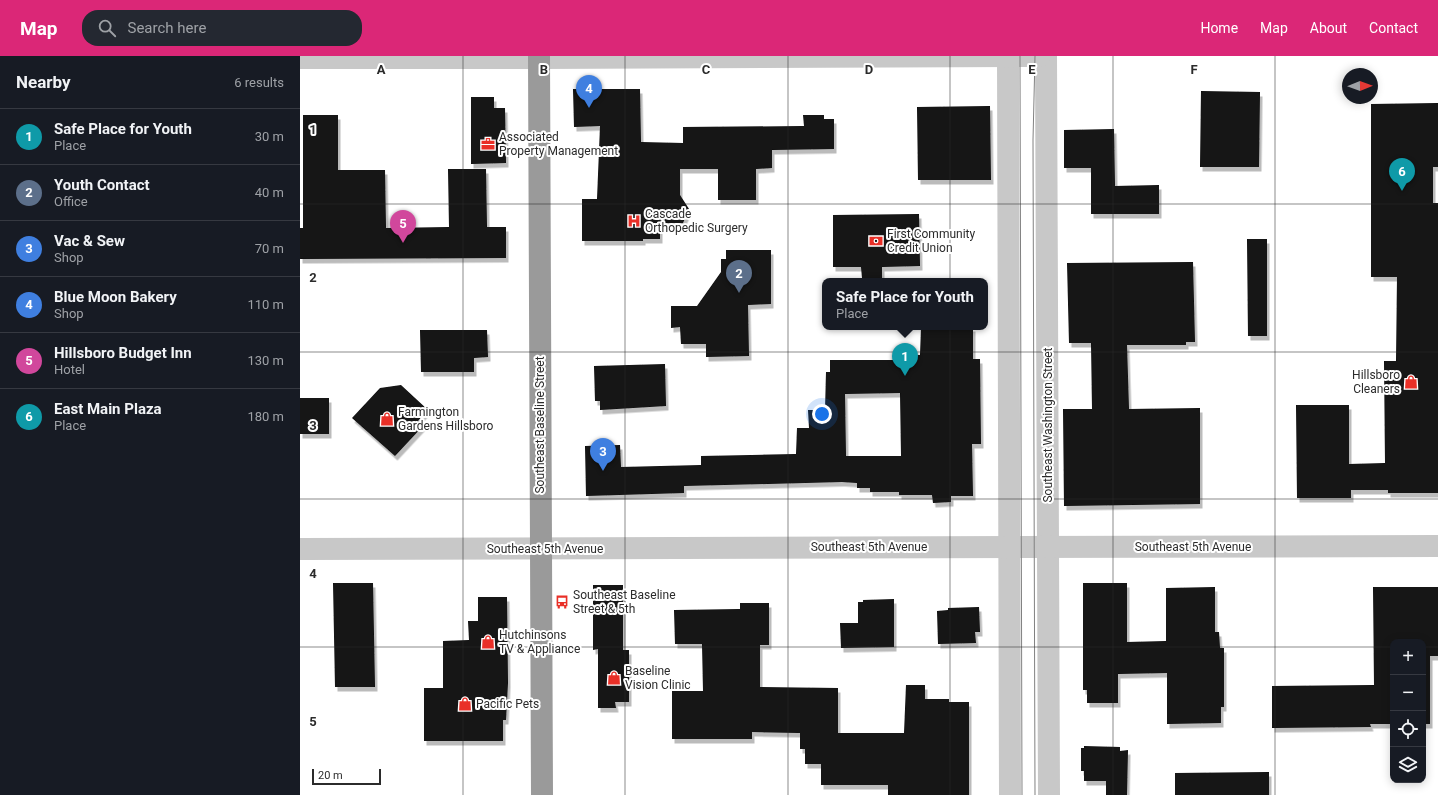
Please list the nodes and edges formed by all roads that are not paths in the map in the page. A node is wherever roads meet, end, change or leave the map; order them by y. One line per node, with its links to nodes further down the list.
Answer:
1 (1008, 56): 2 (street); 4 (street); 7 (street)
2 (1040, 56)
3 (1046, 56): 8 (street, Southeast Washington Street)
4 (539, 57): 5 (street); 10 (highway, Southeast Baseline Street)
5 (300, 58)
6 (1438, 546): 8 (street, Southeast 5th Avenue)
7 (1009, 547): 8 (street, Southeast 5th Avenue); 10 (street, Southeast 5th Avenue); 12 (street)
8 (1049, 547): 13 (street, Southeast Washington Street)
9 (300, 549): 10 (street, Southeast 5th Avenue)
10 (541, 549): 11 (highway, Southeast Baseline Street)
11 (542, 795)
12 (1010, 795)
13 (1049, 795)

